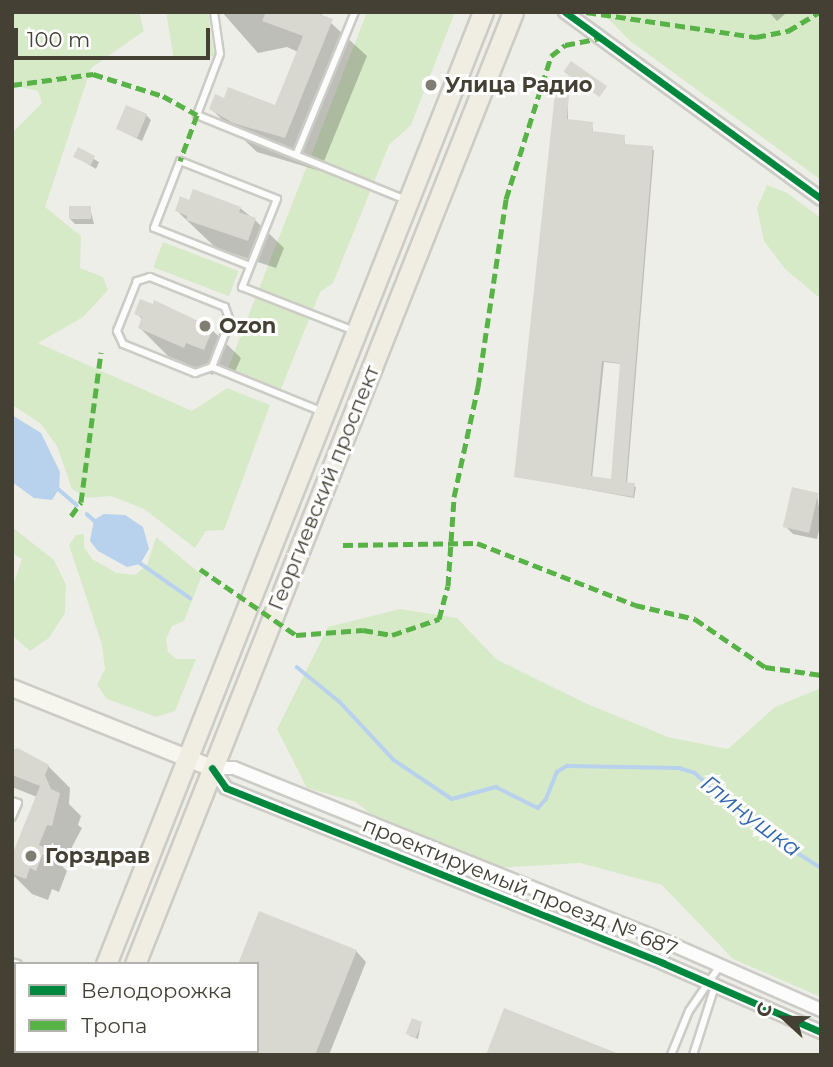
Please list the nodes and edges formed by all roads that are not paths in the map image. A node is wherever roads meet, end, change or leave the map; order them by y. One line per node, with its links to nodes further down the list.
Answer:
1 (214, 12): 6 (lane)
2 (355, 12): 6 (lane)
3 (483, 12): 8 (main road, Георгиевский проспект)
4 (513, 12): 15 (main road, Георгиевский проспект)
5 (565, 12): 7 (street)
6 (296, 155): 8 (lane)
7 (821, 199)
8 (408, 201): 10 (main road, Георгиевский проспект)
9 (250, 266): 9 (lane); 10 (lane)
10 (356, 332): 12 (main road, Георгиевский проспект)
11 (212, 367): 11 (lane); 12 (lane)
12 (325, 413): 14 (main road, Георгиевский проспект)
13 (12, 688): 14 (main road)
14 (188, 758): 15 (main road); 18 (main road, Георгиевский проспект)
15 (212, 768): 19 (main road, Георгиевский проспект); 20 (street, проектируемый проезд № 687); 21 (street, проектируемый проезд № 687)
16 (12, 801): 17 (lane)
17 (12, 817)
18 (107, 962)
19 (136, 962)
20 (719, 967): 21 (lane); 22 (street, проектируемый проезд № 687)
21 (711, 986): 23 (street, проектируемый проезд № 687); 24 (lane); 25 (lane)
22 (821, 1010)
23 (821, 1032)
24 (671, 1055)
25 (693, 1055)

